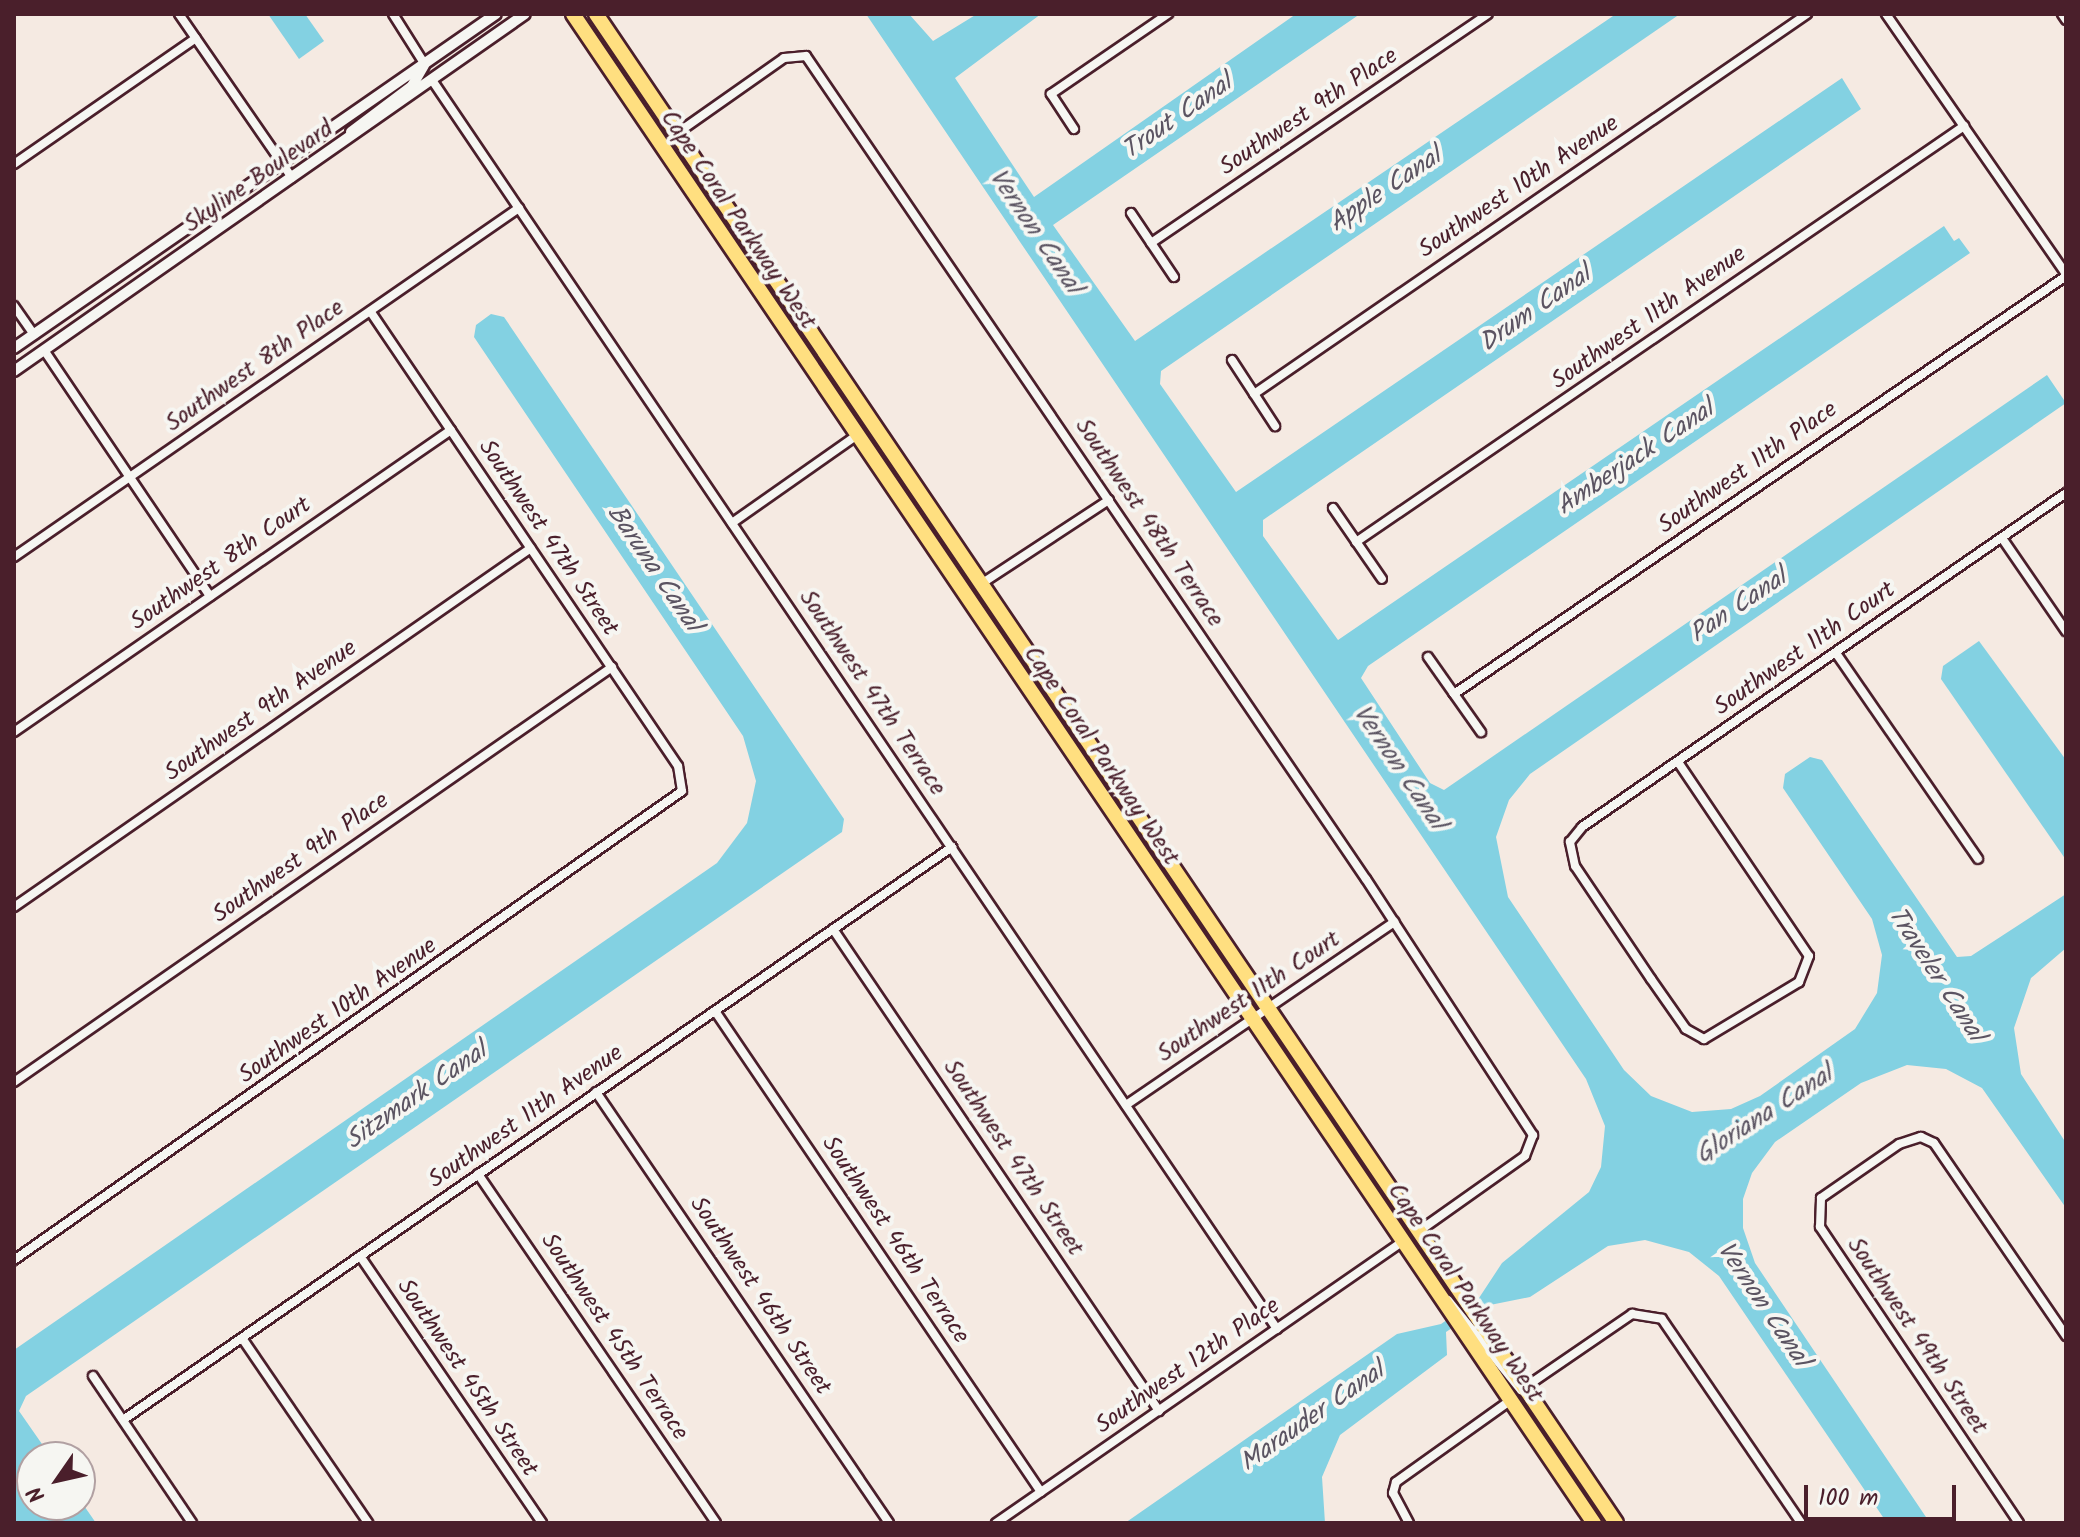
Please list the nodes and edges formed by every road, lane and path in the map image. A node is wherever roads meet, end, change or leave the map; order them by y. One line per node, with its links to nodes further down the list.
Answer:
1 (179, 14): 13 (street)
2 (393, 14): 14 (street)
3 (525, 14): 15 (street, Skyline Boulevard)
4 (573, 14): 38 (main road, Cape Coral Parkway West)
5 (596, 14): 18 (main road, Cape Coral Parkway West)
6 (1168, 14): 17 (street)
7 (1488, 14): 25 (street, Southwest 9th Place)
8 (1807, 14): 35 (street, Southwest 10th Avenue)
9 (1886, 14): 16 (street)
10 (2062, 14): 12 (street)
11 (492, 17): 14 (street, Skyline Boulevard); 15 (street)
12 (2066, 20)
13 (196, 38): 20 (street); 21 (street)
14 (424, 63): 19 (street); 20 (street, Skyline Boulevard)
15 (432, 80): 19 (street, Skyline Boulevard); 23 (street, Southwest 47th Terrace)
16 (1964, 126): 26 (street); 46 (street, Southwest 11th Avenue)
17 (1074, 129)
18 (676, 134): 42 (street, Southwest 48th Terrace); 50 (main road, Cape Coral Parkway West)
19 (340, 144): 22 (street, Skyline Boulevard)
20 (281, 163): 22 (street); 30 (street, Skyline Boulevard)
21 (14, 164)
22 (292, 178): 32 (street, Skyline Boulevard)
23 (519, 208): 29 (street, Southwest 8th Place); 44 (street, Southwest 47th Terrace)
24 (1131, 213): 25 (street)
25 (1151, 243): 27 (street)
26 (2066, 275): 57 (street, Southwest 11th Place)
27 (1174, 277)
28 (14, 306): 30 (street)
29 (370, 311): 37 (street, Southwest 47th Street); 39 (street, Southwest 8th Place)
30 (34, 335): 31 (street, Skyline Boulevard); 32 (street)
31 (14, 348)
32 (44, 350): 34 (street, Skyline Boulevard); 39 (street)
33 (1232, 360): 35 (street)
34 (14, 371)
35 (1254, 394): 36 (street)
36 (1275, 426)
37 (451, 430): 47 (street, Southwest 47th Street); 51 (street, Southwest 8th Court)
38 (857, 435): 40 (main road, Cape Coral Parkway West); 44 (street)
39 (130, 477): 48 (street, Southwest 8th Place); 51 (street)
40 (888, 480): 50 (main road); 52 (main road, Cape Coral Parkway West)
41 (2066, 493): 45 (street, Southwest 11th Court)
42 (1109, 500): 50 (street); 66 (street, Southwest 48th Terrace)
43 (1333, 508): 46 (street)
44 (732, 523): 63 (street, Southwest 47th Terrace)
45 (2002, 538): 53 (street); 54 (street, Southwest 11th Court)
46 (1356, 542): 49 (street)
47 (531, 548): 56 (street, Southwest 47th Street); 65 (street, Southwest 9th Avenue)
48 (14, 557)
49 (1382, 579)
50 (981, 584): 58 (main road, Cape Coral Parkway West)
51 (210, 596): 59 (street, Southwest 8th Court)
52 (974, 608): 58 (main road); 70 (main road, Cape Coral Parkway West)
53 (2066, 631)
54 (1836, 653): 61 (street, Southwest 11th Court); 64 (street)
55 (1428, 657): 57 (street)
56 (612, 667): 62 (street, Southwest 47th Street); 71 (street, Southwest 9th Place)
57 (1454, 694): 60 (street)
58 (1062, 704): 68 (main road, Cape Coral Parkway West)
59 (14, 732)
60 (1481, 732)
61 (1678, 762): 61 (street, Southwest 11th Court)
62 (682, 791): 78 (street, Southwest 10th Avenue)
63 (952, 847): 67 (street, Southwest 11th Avenue); 73 (street, Southwest 47th Terrace)
64 (1978, 859)
65 (14, 907)
66 (1394, 922): 68 (street, Southwest 11th Court); 75 (street, Southwest 48th Terrace)
67 (833, 929): 69 (street, Southwest 11th Avenue); 86 (street, Southwest 47th Street)
68 (1268, 1008): 70 (street, Southwest 11th Court); 75 (main road, Cape Coral Parkway West)
69 (715, 1011): 72 (street, Southwest 11th Avenue); 88 (street, Southwest 46th Terrace)
70 (1253, 1018): 73 (street, Southwest 11th Court); 76 (main road, Cape Coral Parkway West)
71 (14, 1082)
72 (596, 1092): 74 (street, Southwest 11th Avenue); 94 (street, Southwest 46th Street)
73 (1126, 1105): 80 (street, Southwest 47th Terrace)
74 (478, 1174): 77 (street, Southwest 11th Avenue); 93 (street, Southwest 45th Terrace)
75 (1419, 1231): 84 (main road, Cape Coral Parkway West)
76 (1403, 1241): 79 (main road, Cape Coral Parkway West); 80 (street, Southwest 12th Place)
77 (360, 1256): 82 (street, Southwest 11th Avenue); 92 (street, Southwest 45th Street)
78 (14, 1260)
79 (1441, 1297): 84 (street); 85 (main road, Cape Coral Parkway West)
80 (1277, 1329): 86 (street, Southwest 12th Place)
81 (2066, 1336): 100 (street, Southwest 49th Street)
82 (242, 1338): 87 (street, Southwest 11th Avenue); 91 (street)
83 (93, 1376): 87 (street)
84 (1525, 1388): 98 (main road, Cape Coral Parkway West); 99 (street)
85 (1511, 1400): 89 (main road, Cape Coral Parkway West); 96 (street)
86 (1159, 1411): 88 (street, Southwest 12th Place)
87 (123, 1420): 90 (street)
88 (1041, 1492): 95 (street, Southwest 12th Place)
89 (1590, 1517): 97 (main road)
90 (192, 1523)
91 (368, 1523)
92 (542, 1523)
93 (716, 1523)
94 (889, 1523)
95 (996, 1523)
96 (1409, 1523)
97 (1605, 1523)
98 (1616, 1523)
99 (1801, 1523)
100 (2019, 1523)

